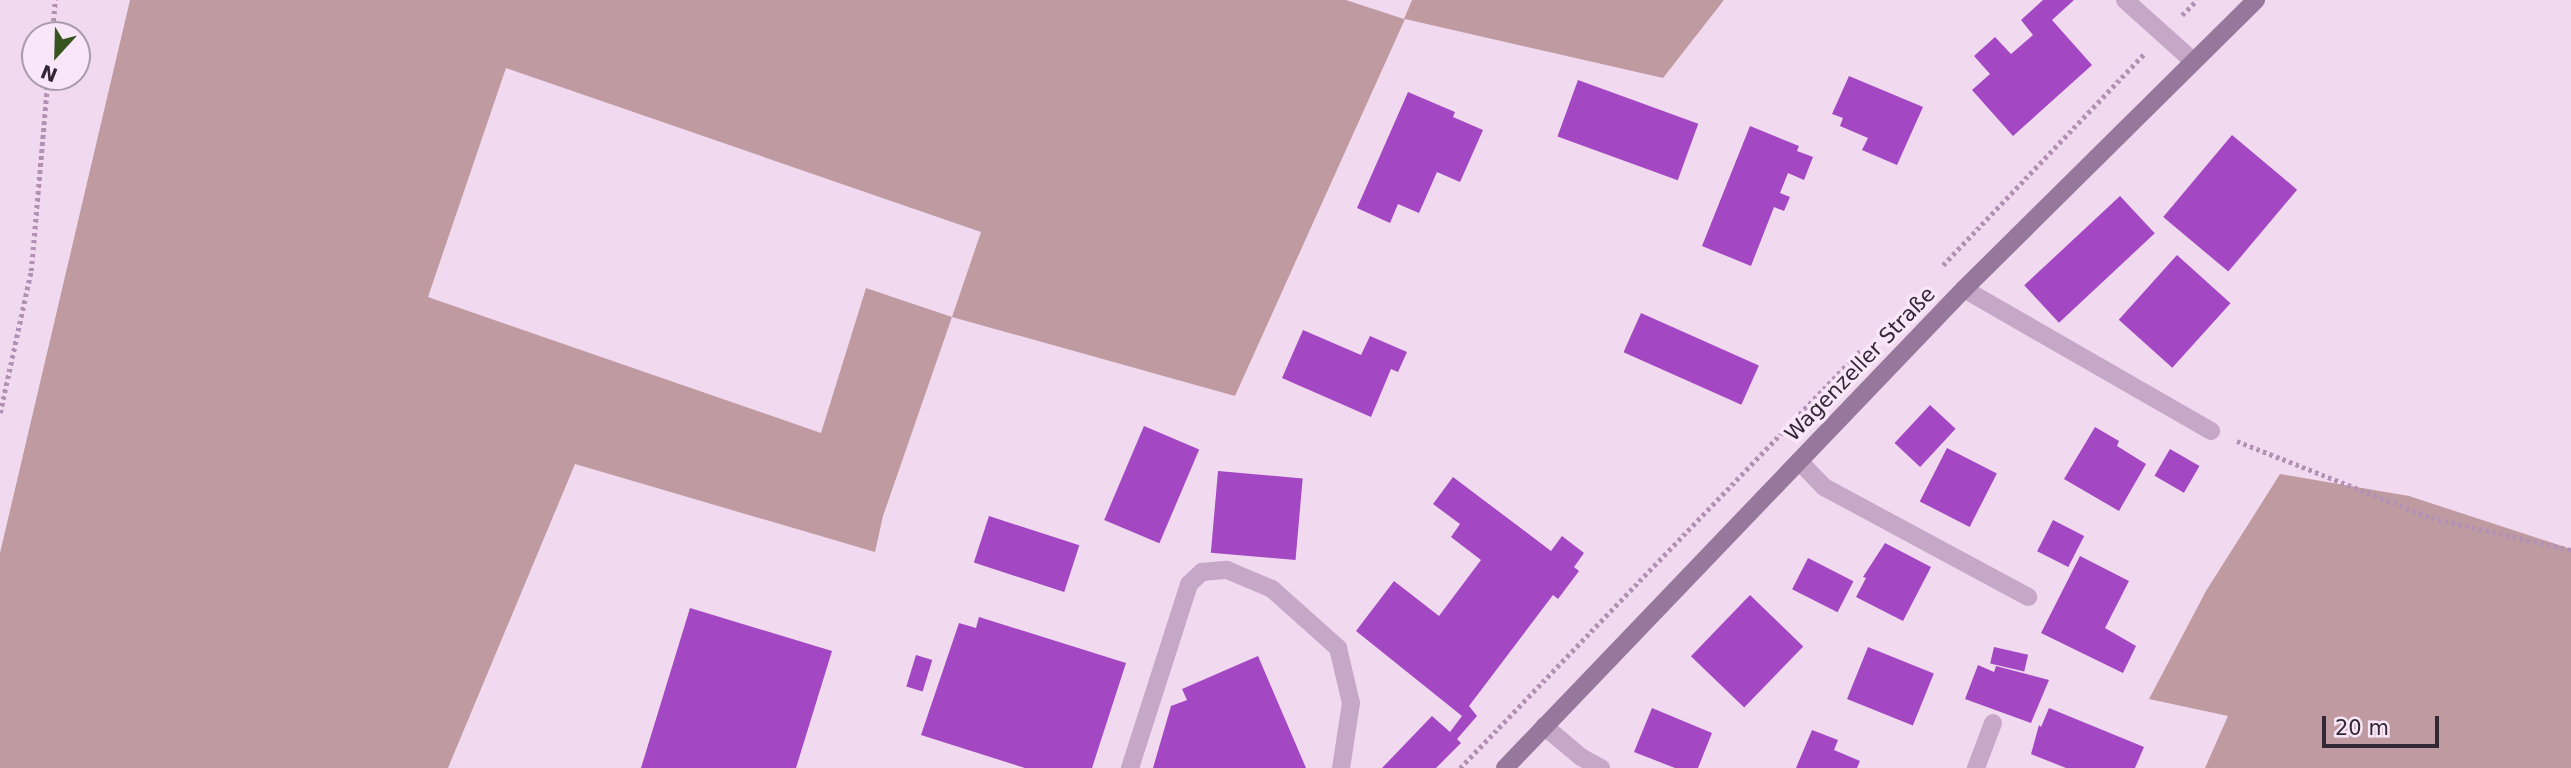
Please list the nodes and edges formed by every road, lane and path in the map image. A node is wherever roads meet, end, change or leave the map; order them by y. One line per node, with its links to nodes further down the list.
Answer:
1 (55, 0): 4 (path)
2 (2125, 0): 5 (lane)
3 (2256, 0): 6 (main road, Wagenzeller Straße)
4 (53, 21)
5 (2164, 33): 6 (lane); 8 (path)
6 (2193, 61): 9 (main road, Wagenzeller Straße)
7 (47, 91): 11 (path)
8 (1939, 268)
9 (1964, 289): 12 (lane); 13 (main road, Wagenzeller Straße)
10 (1872, 339): 21 (path)
11 (0, 413)
12 (2211, 431): 14 (path)
13 (1799, 461): 15 (lane); 17 (main road, Wagenzeller Straße)
14 (2571, 550)
15 (2028, 597)
16 (1993, 723): 23 (lane)
17 (1545, 726): 18 (main road, Wagenzeller Straße); 22 (lane)
18 (1510, 767)
19 (1130, 768): 20 (lane)
20 (1340, 768)
21 (1460, 768)
22 (1601, 768)
23 (1976, 768)

